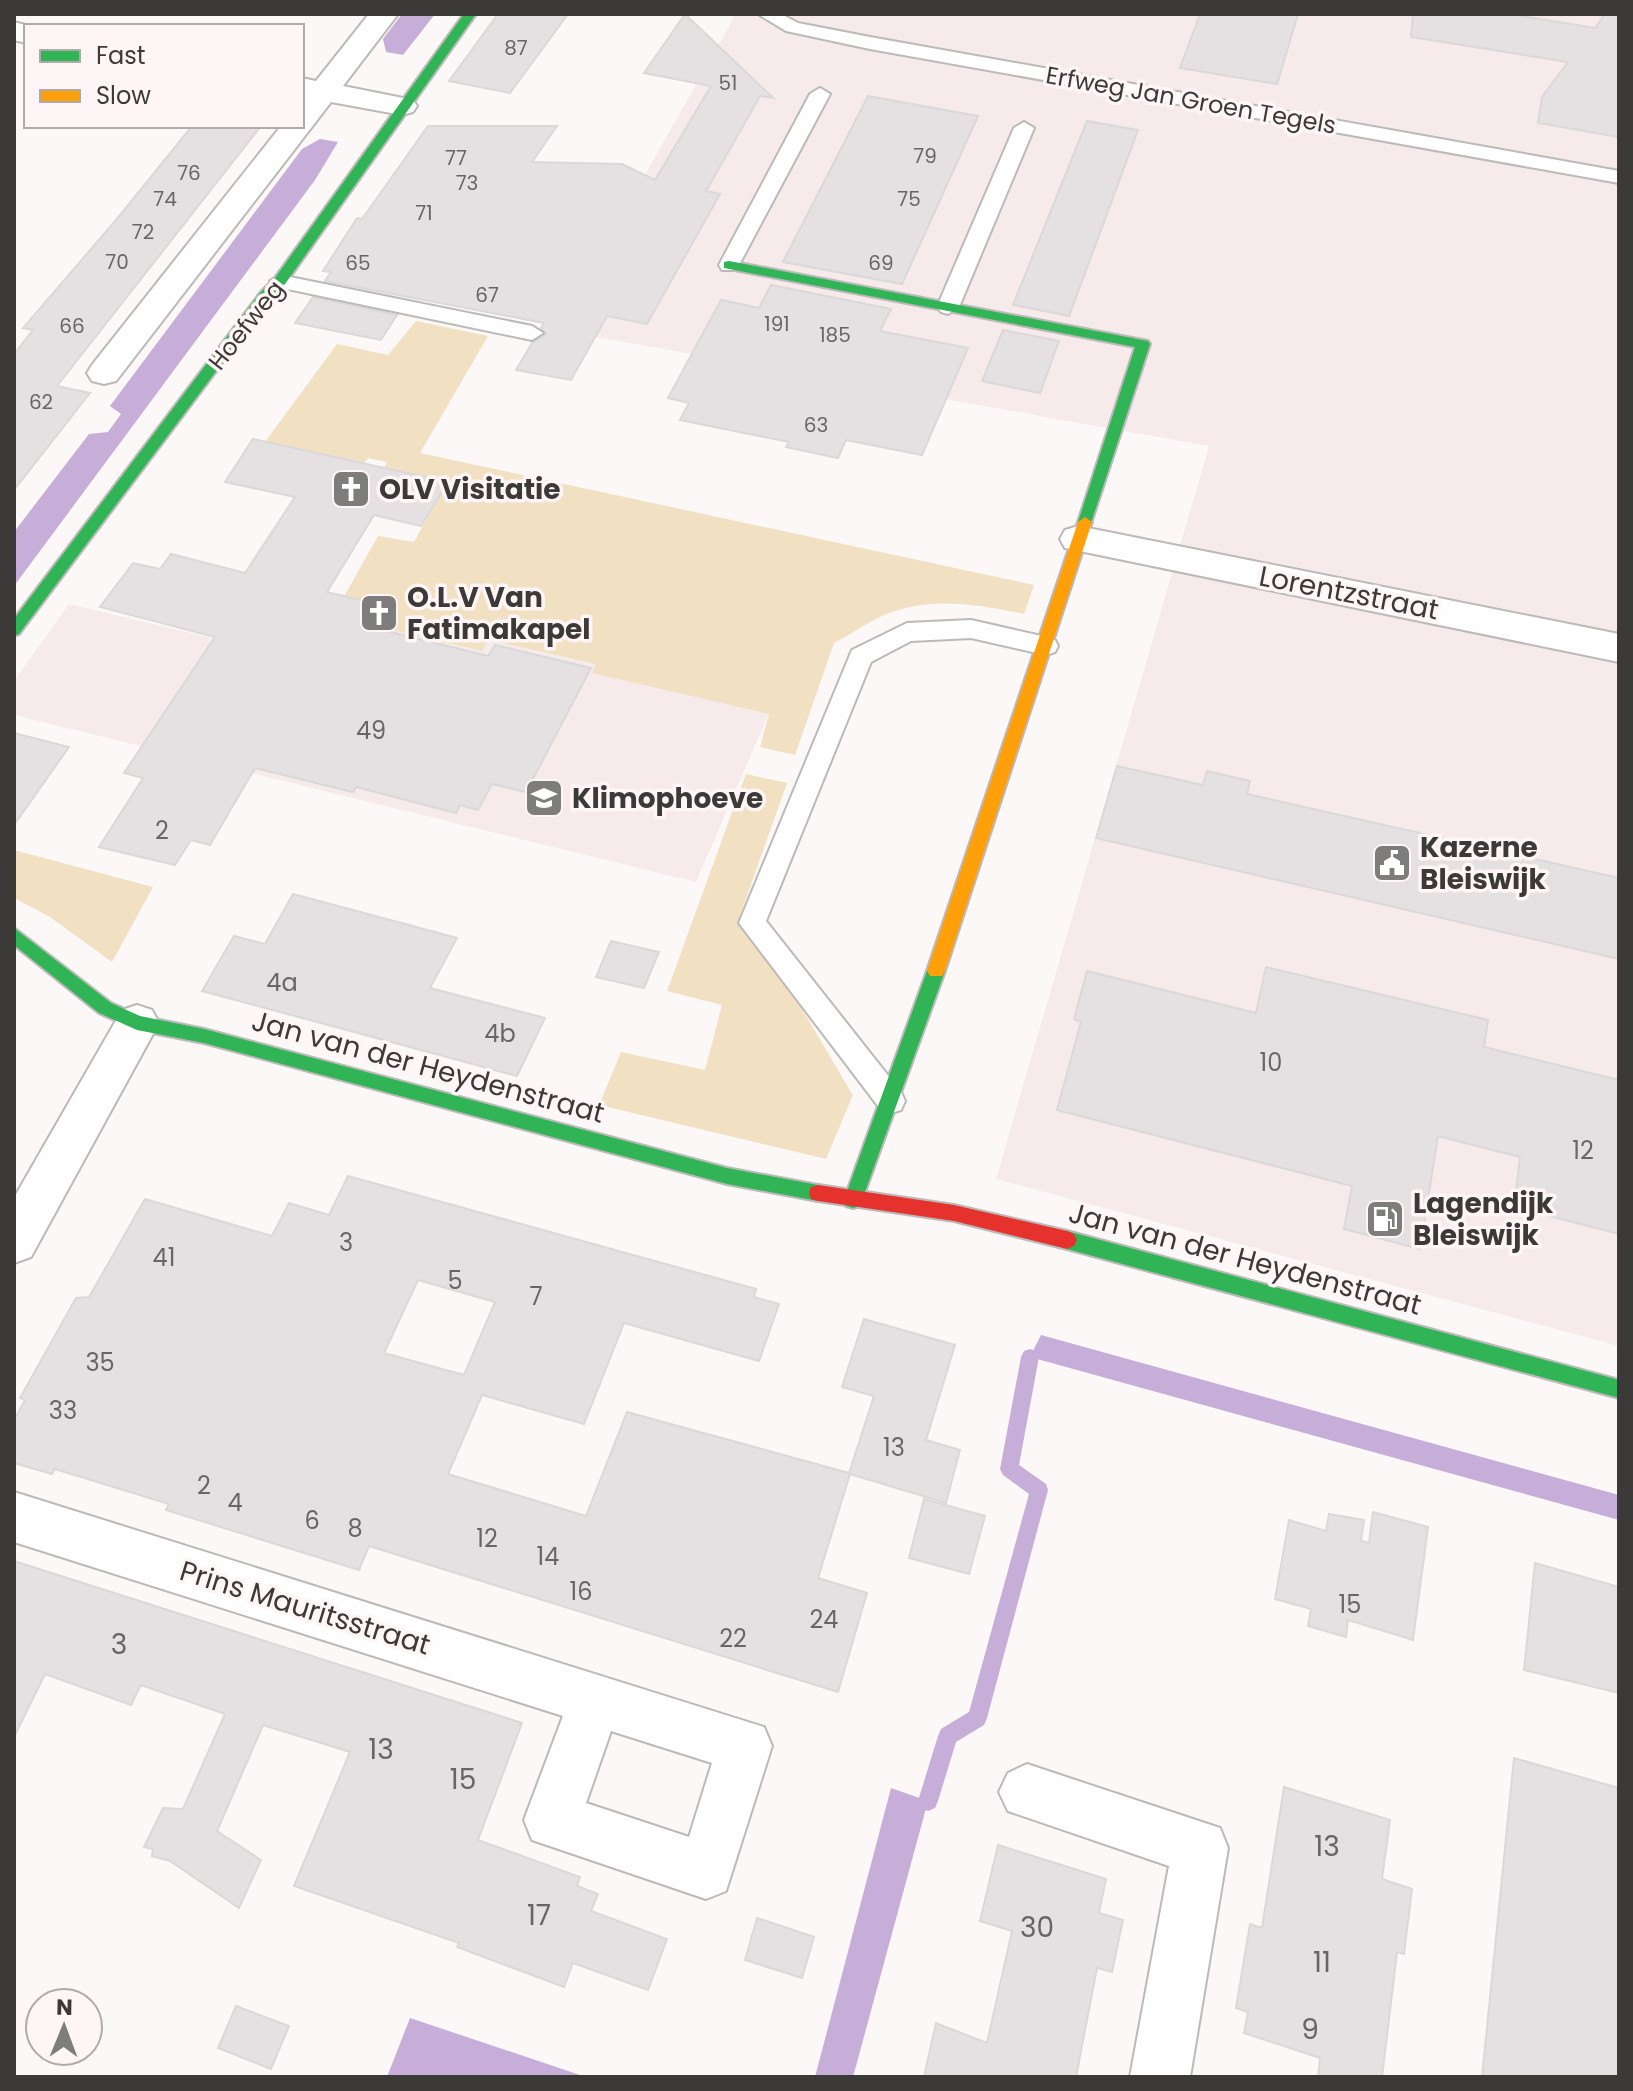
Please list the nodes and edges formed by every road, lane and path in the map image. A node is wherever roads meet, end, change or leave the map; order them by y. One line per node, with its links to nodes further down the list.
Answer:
1 (384, 14): 4 (street)
2 (470, 14): 6 (street, Hoefweg)
3 (767, 14): 10 (lane, Erfweg Jan Groen Tegels)
4 (312, 89): 6 (street); 7 (street)
5 (820, 94): 11 (lane)
6 (402, 106): 12 (street, Hoefweg)
7 (304, 113)
8 (295, 128): 15 (street)
9 (1024, 128): 13 (lane)
10 (1619, 177)
11 (729, 265): 13 (street)
12 (280, 281): 14 (lane); 17 (street, Hoefweg)
13 (948, 307): 16 (street)
14 (532, 333)
15 (104, 373)
16 (1078, 539): 18 (street); 19 (street, Lorentzstraat)
17 (15, 625)
18 (1046, 646): 22 (street); 22 (lane)
19 (1619, 648)
20 (14, 935): 21 (street, Jan van der Heydenstraat)
21 (137, 1023): 23 (street, Jan van der Heydenstraat); 24 (street)
22 (891, 1101): 23 (street)
23 (853, 1200): 25 (street, Jan van der Heydenstraat)
24 (14, 1242)
25 (1619, 1389)
26 (14, 1517): 27 (street, Prins Mauritsstraat)
27 (596, 1699)
28 (1027, 1792): 29 (street)
29 (1160, 2077)

